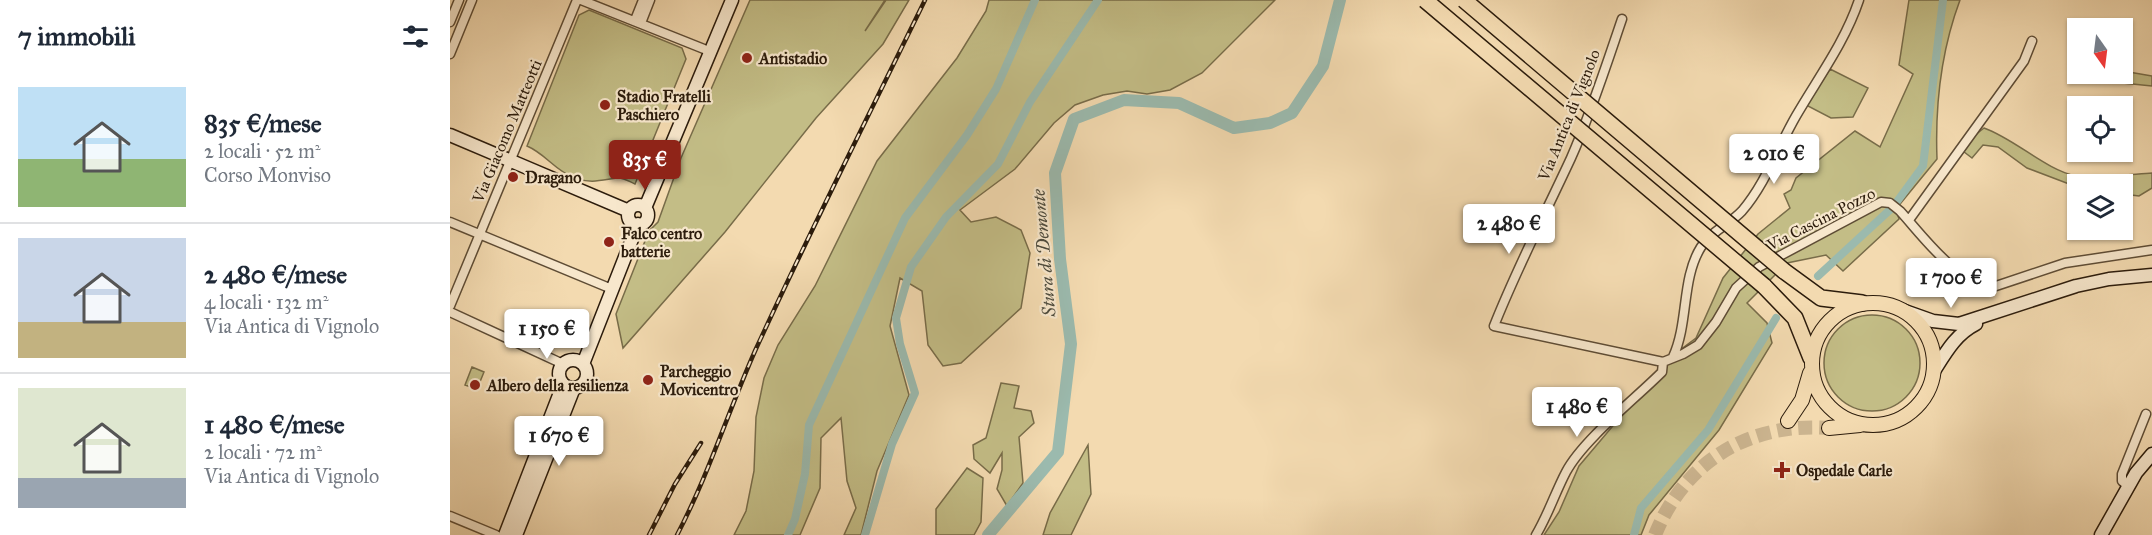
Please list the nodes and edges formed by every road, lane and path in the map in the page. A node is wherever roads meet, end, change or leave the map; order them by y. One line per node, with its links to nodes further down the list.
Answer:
1 (459, 0): 12 (street)
2 (472, 0): 16 (street)
3 (579, 0): 13 (street); 18 (street, Via Giacomo Matteotti)
4 (643, 0): 13 (street)
5 (650, 0): 13 (street)
6 (724, 0): 15 (main road)
7 (732, 0): 19 (main road)
8 (1425, 0): 34 (highway, bridge)
9 (1464, 0): 26 (highway, bridge)
10 (1859, 0): 31 (street)
11 (1622, 19): 33 (street, Via Antica di Vignolo)
12 (450, 22)
13 (638, 22): 15 (street)
14 (2032, 41): 20 (street)
15 (704, 49): 19 (main road)
16 (450, 54)
17 (450, 135): 18 (main road)
18 (511, 161): 19 (main road); 22 (street, Via Giacomo Matteotti)
19 (637, 214): 25 (main road); 32 (main road)
20 (1909, 220): 23 (street, Via Cascina Pozzo); 31 (street, Via Cascina Pozzo)
21 (450, 222): 22 (street)
22 (480, 234): 25 (street); 27 (street, Via Giacomo Matteotti)
23 (2152, 250)
24 (2152, 275): 30 (main road)
25 (607, 287): 32 (main road)
26 (1862, 303): 28 (main road); 34 (main road)
27 (450, 306)
28 (1902, 310): 30 (main road); 36 (main road)
29 (450, 312): 35 (street)
30 (1999, 312): 36 (main road)
31 (1673, 357): 33 (street)
32 (580, 362): 35 (main road); 37 (main road)
33 (1663, 362): 48 (street)
34 (1811, 363): 39 (main road); 40 (main road)
35 (563, 364): 37 (main road)
36 (1934, 371): 40 (main road)
37 (569, 387): 46 (main road); 47 (main road)
38 (2146, 414): 43 (street)
39 (1788, 421)
40 (1867, 425): 41 (main road)
41 (1829, 428)
42 (2152, 454): 43 (main road)
43 (2128, 487): 49 (main road)
44 (450, 516): 45 (street)
45 (496, 535)
46 (505, 535)
47 (516, 535)
48 (1536, 535)
49 (2101, 535)

